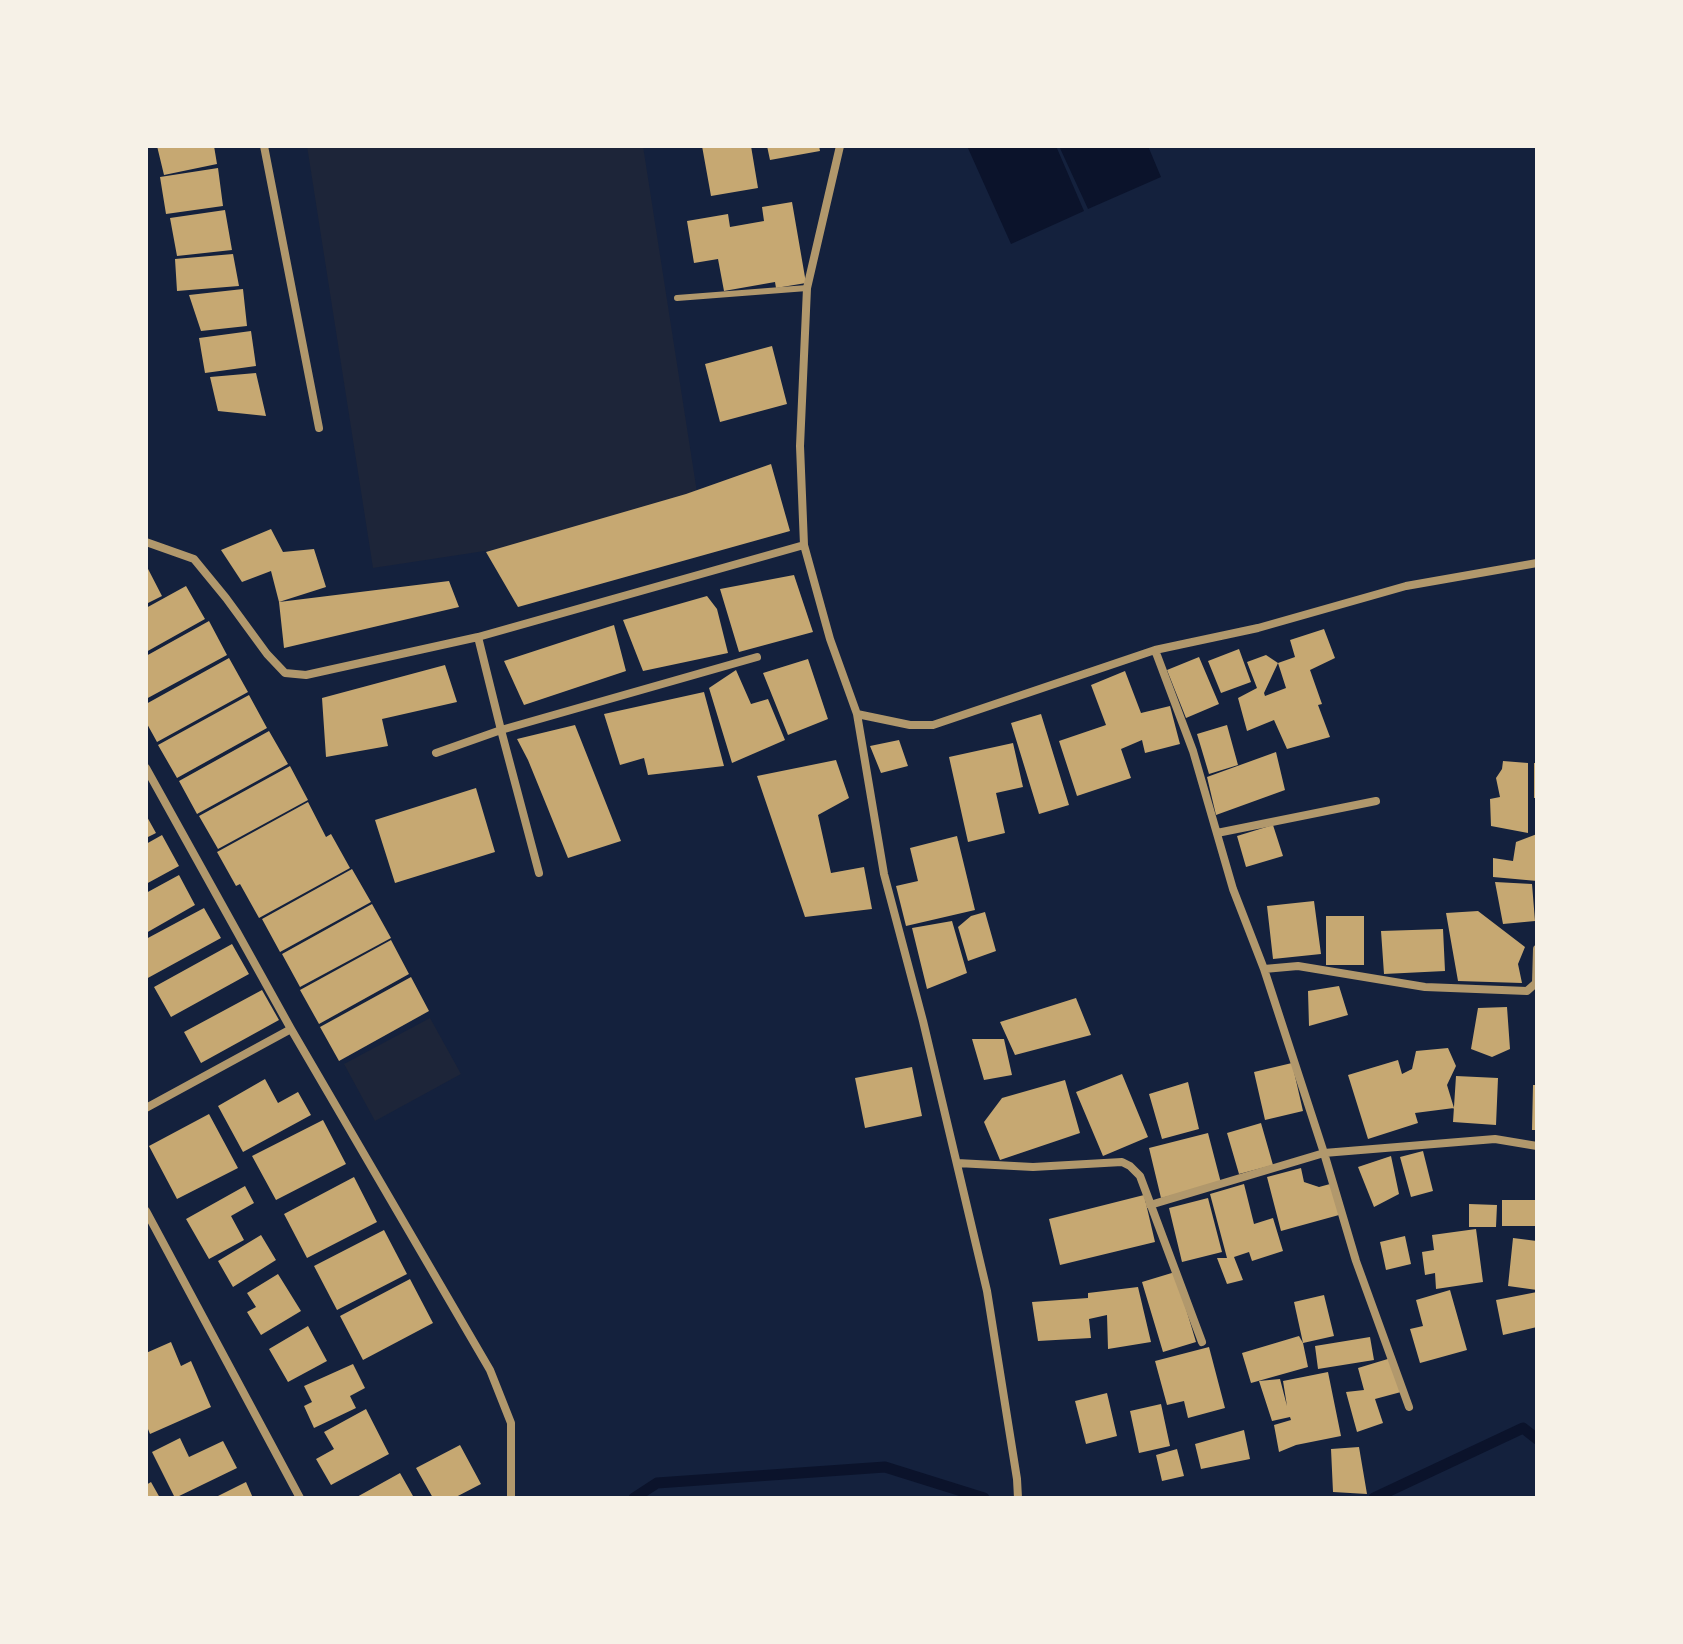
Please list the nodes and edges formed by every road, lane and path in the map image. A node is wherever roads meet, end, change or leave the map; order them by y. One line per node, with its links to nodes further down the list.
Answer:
1 (264, 146): 5 (street)
2 (840, 146): 3 (street)
3 (807, 288): 4 (lane); 7 (street)
4 (677, 298)
5 (319, 428)
6 (146, 542): 9 (street)
7 (804, 545): 9 (street); 12 (street)
8 (1537, 563): 10 (street)
9 (478, 637): 13 (street)
10 (1155, 650): 12 (street); 17 (street)
11 (757, 657): 13 (street)
12 (857, 714): 25 (street)
13 (501, 730): 14 (street); 18 (street)
14 (436, 753)
15 (146, 768): 21 (street)
16 (1376, 801): 17 (street)
17 (1217, 833): 20 (street)
18 (539, 873)
19 (1537, 949): 20 (street)
20 (1264, 969): 24 (street)
21 (291, 1029): 22 (street); 31 (street)
22 (146, 1108)
23 (1537, 1146): 24 (street)
24 (1324, 1153): 26 (street); 29 (street)
25 (957, 1163): 26 (street); 32 (street)
26 (1150, 1205): 28 (street)
27 (146, 1211): 30 (street)
28 (1202, 1342)
29 (1409, 1407)
30 (300, 1498)
31 (511, 1498)
32 (1018, 1498)

